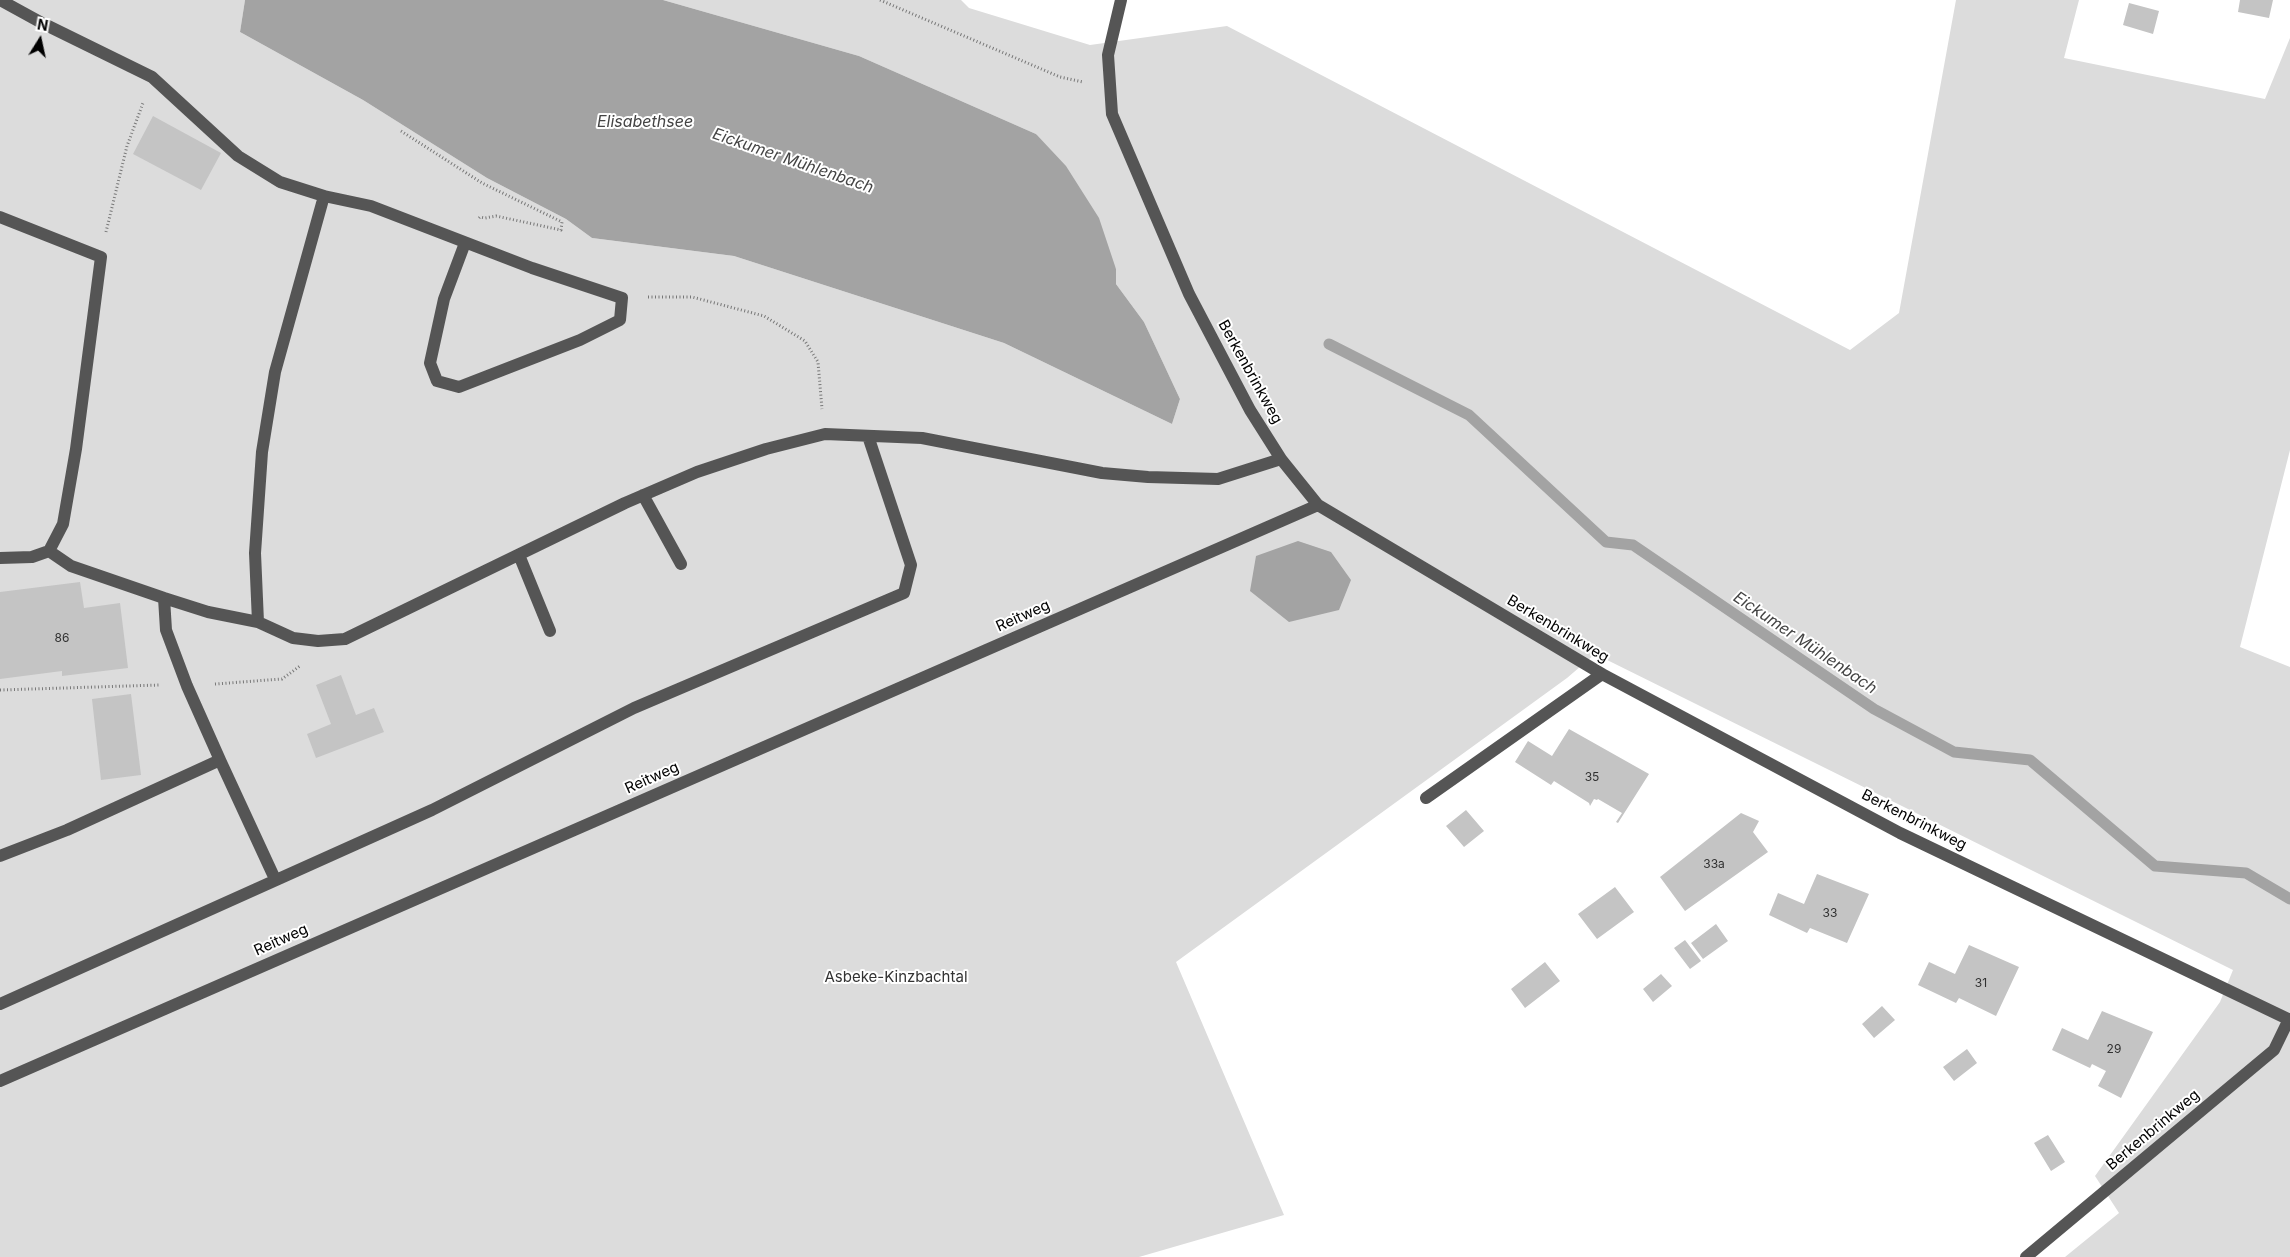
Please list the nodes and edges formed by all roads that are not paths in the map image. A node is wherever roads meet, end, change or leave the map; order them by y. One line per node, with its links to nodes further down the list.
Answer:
1 (0, 0): 3 (street)
2 (1122, 0): 7 (street, Berkenbrinkweg)
3 (324, 196): 5 (street); 15 (street)
4 (0, 217): 10 (street)
5 (465, 243): 5 (street)
6 (868, 436): 7 (street); 8 (street); 21 (street)
7 (1281, 459): 9 (street, Berkenbrinkweg)
8 (643, 495): 11 (street); 13 (street)
9 (1318, 504): 17 (street, Berkenbrinkweg); 24 (street, Reitweg)
10 (50, 551): 12 (street); 14 (street)
11 (519, 555): 15 (street); 16 (street)
12 (0, 558)
13 (681, 564)
14 (164, 598): 15 (street); 18 (street)
15 (258, 622)
16 (550, 631)
17 (1602, 674): 19 (street); 23 (street, Berkenbrinkweg)
18 (220, 760): 20 (street); 21 (street)
19 (1426, 798)
20 (0, 856)
21 (275, 879): 22 (street)
22 (0, 1004)
23 (2290, 1020): 25 (street, Berkenbrinkweg)
24 (0, 1081)
25 (2026, 1257)

